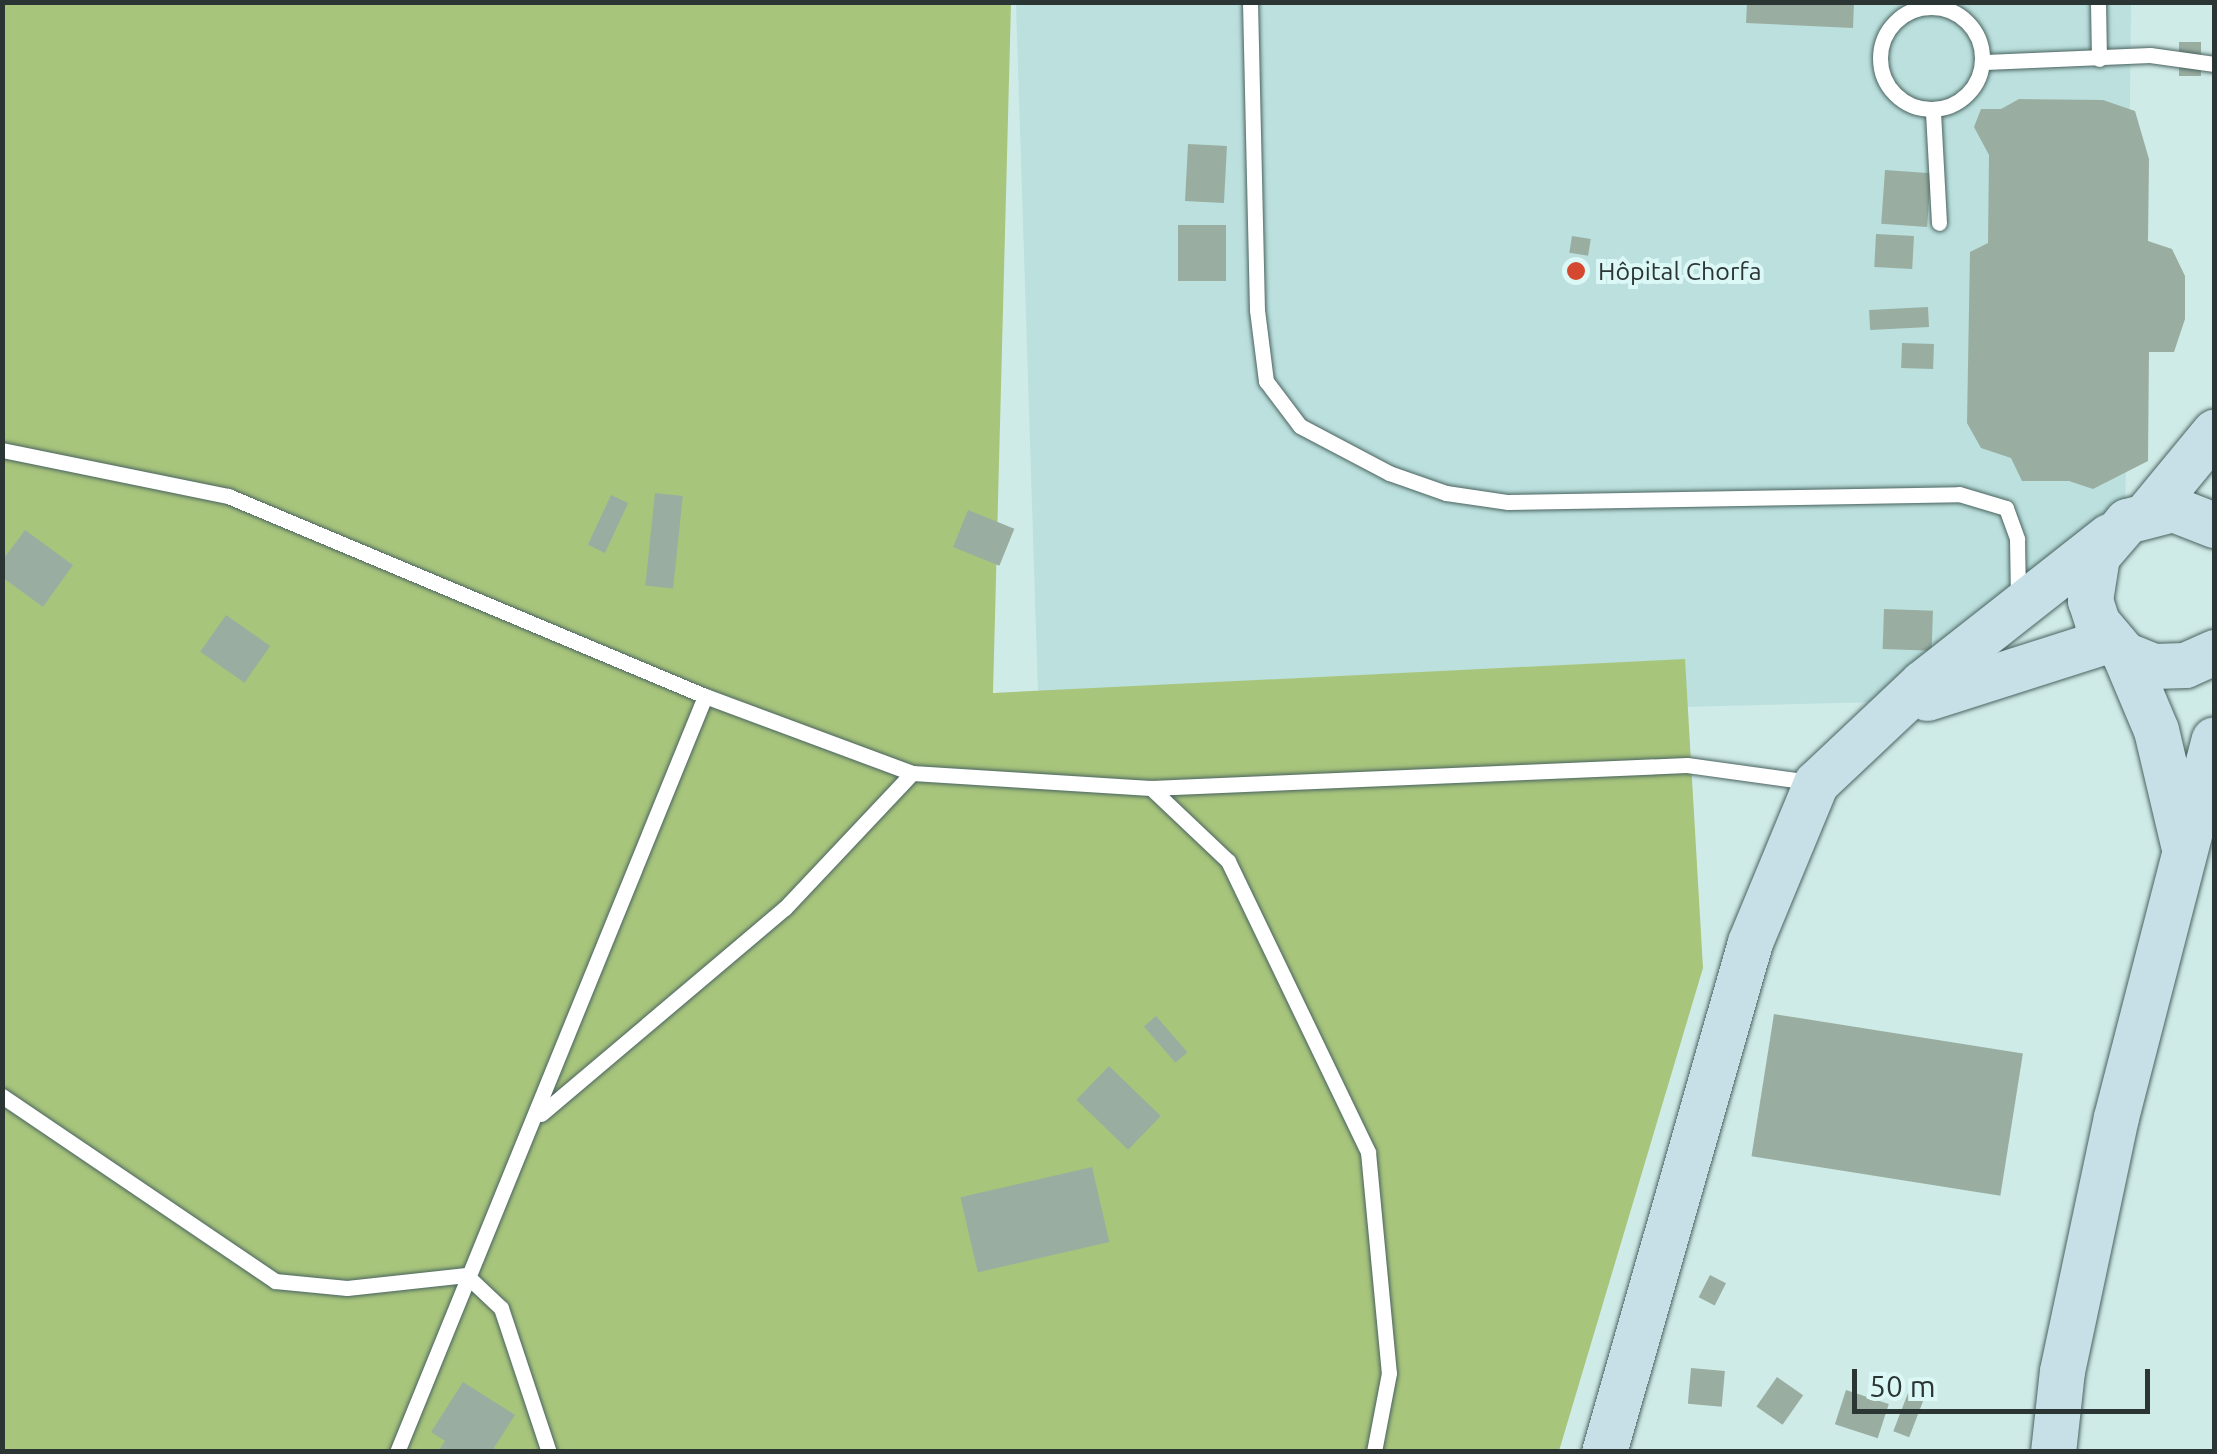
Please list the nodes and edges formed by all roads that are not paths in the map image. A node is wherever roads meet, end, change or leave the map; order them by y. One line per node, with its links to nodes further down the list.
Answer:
1 (1250, 2): 13 (lane)
2 (2098, 2): 3 (lane)
3 (2099, 59): 4 (lane); 5 (lane)
4 (1984, 62): 6 (lane); 6 (lane)
5 (2214, 64)
6 (1932, 112): 7 (lane)
7 (1939, 223)
8 (2214, 432): 10 (main road)
9 (2, 450): 16 (lane)
10 (2148, 512): 11 (main road); 12 (main road)
11 (2214, 525)
12 (2109, 536): 13 (main road); 14 (main road)
13 (2018, 605): 17 (main road)
14 (2117, 647): 15 (main road); 17 (main road); 22 (main road)
15 (2214, 652)
16 (704, 696): 19 (lane); 24 (lane)
17 (1893, 712): 20 (main road)
18 (2214, 738): 22 (main road)
19 (912, 773): 21 (lane); 24 (lane)
20 (1816, 782): 21 (lane); 29 (main road)
21 (1151, 788): 28 (lane)
22 (2185, 851): 30 (main road)
23 (2, 1096): 25 (lane)
24 (538, 1117): 25 (lane)
25 (466, 1275): 26 (lane); 27 (lane)
26 (397, 1452)
27 (549, 1452)
28 (1374, 1452)
29 (1604, 1452)
30 (2054, 1452)

